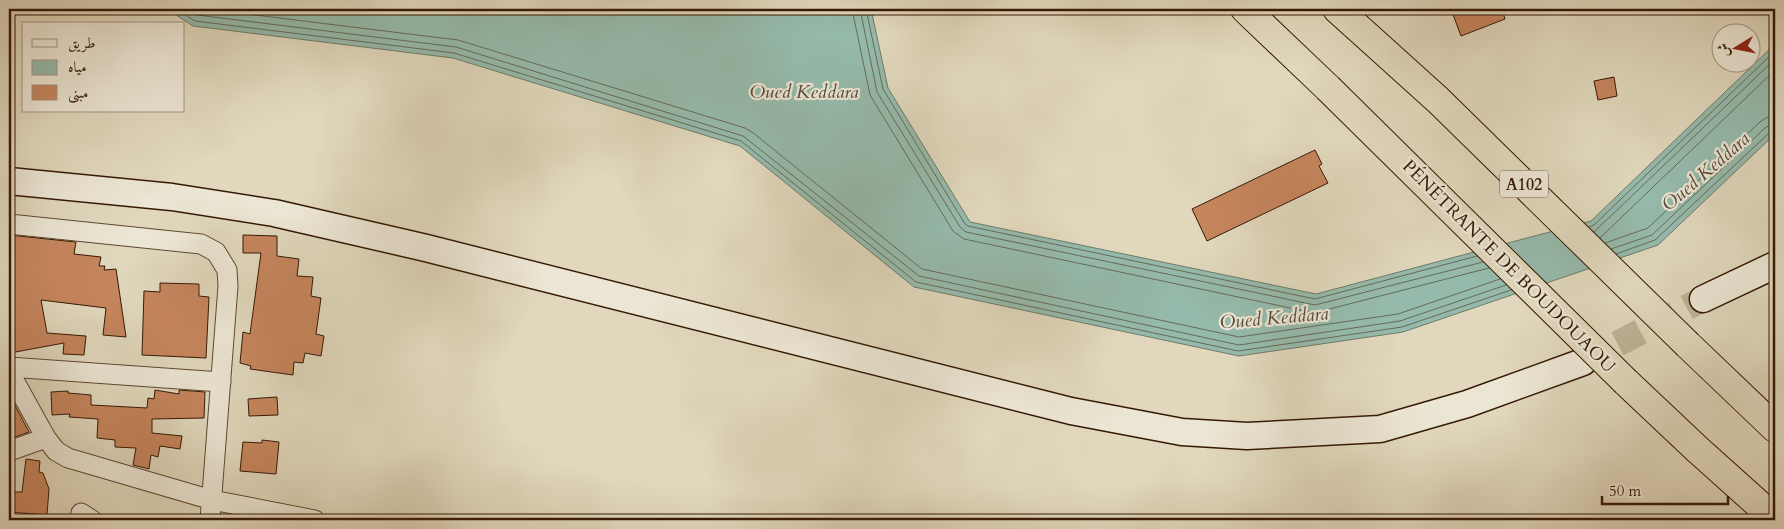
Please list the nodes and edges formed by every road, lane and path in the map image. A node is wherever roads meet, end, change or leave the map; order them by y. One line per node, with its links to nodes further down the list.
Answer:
1 (1245, 9): 14 (highway, PÉNÉTRANTE DE BOUDOUAOU, bridge)
2 (1347, 18): 10 (highway, A102, bridge)
3 (9, 181): 7 (main road)
4 (9, 224): 9 (street)
5 (1775, 265): 6 (main road)
6 (1703, 299)
7 (1583, 362)
8 (9, 369): 9 (street); 11 (street)
9 (221, 382): 13 (street)
10 (1775, 428)
11 (46, 438): 12 (street); 13 (street)
12 (9, 451)
13 (212, 500): 15 (street); 16 (street)
14 (1775, 519)
15 (210, 520)
16 (315, 520)

